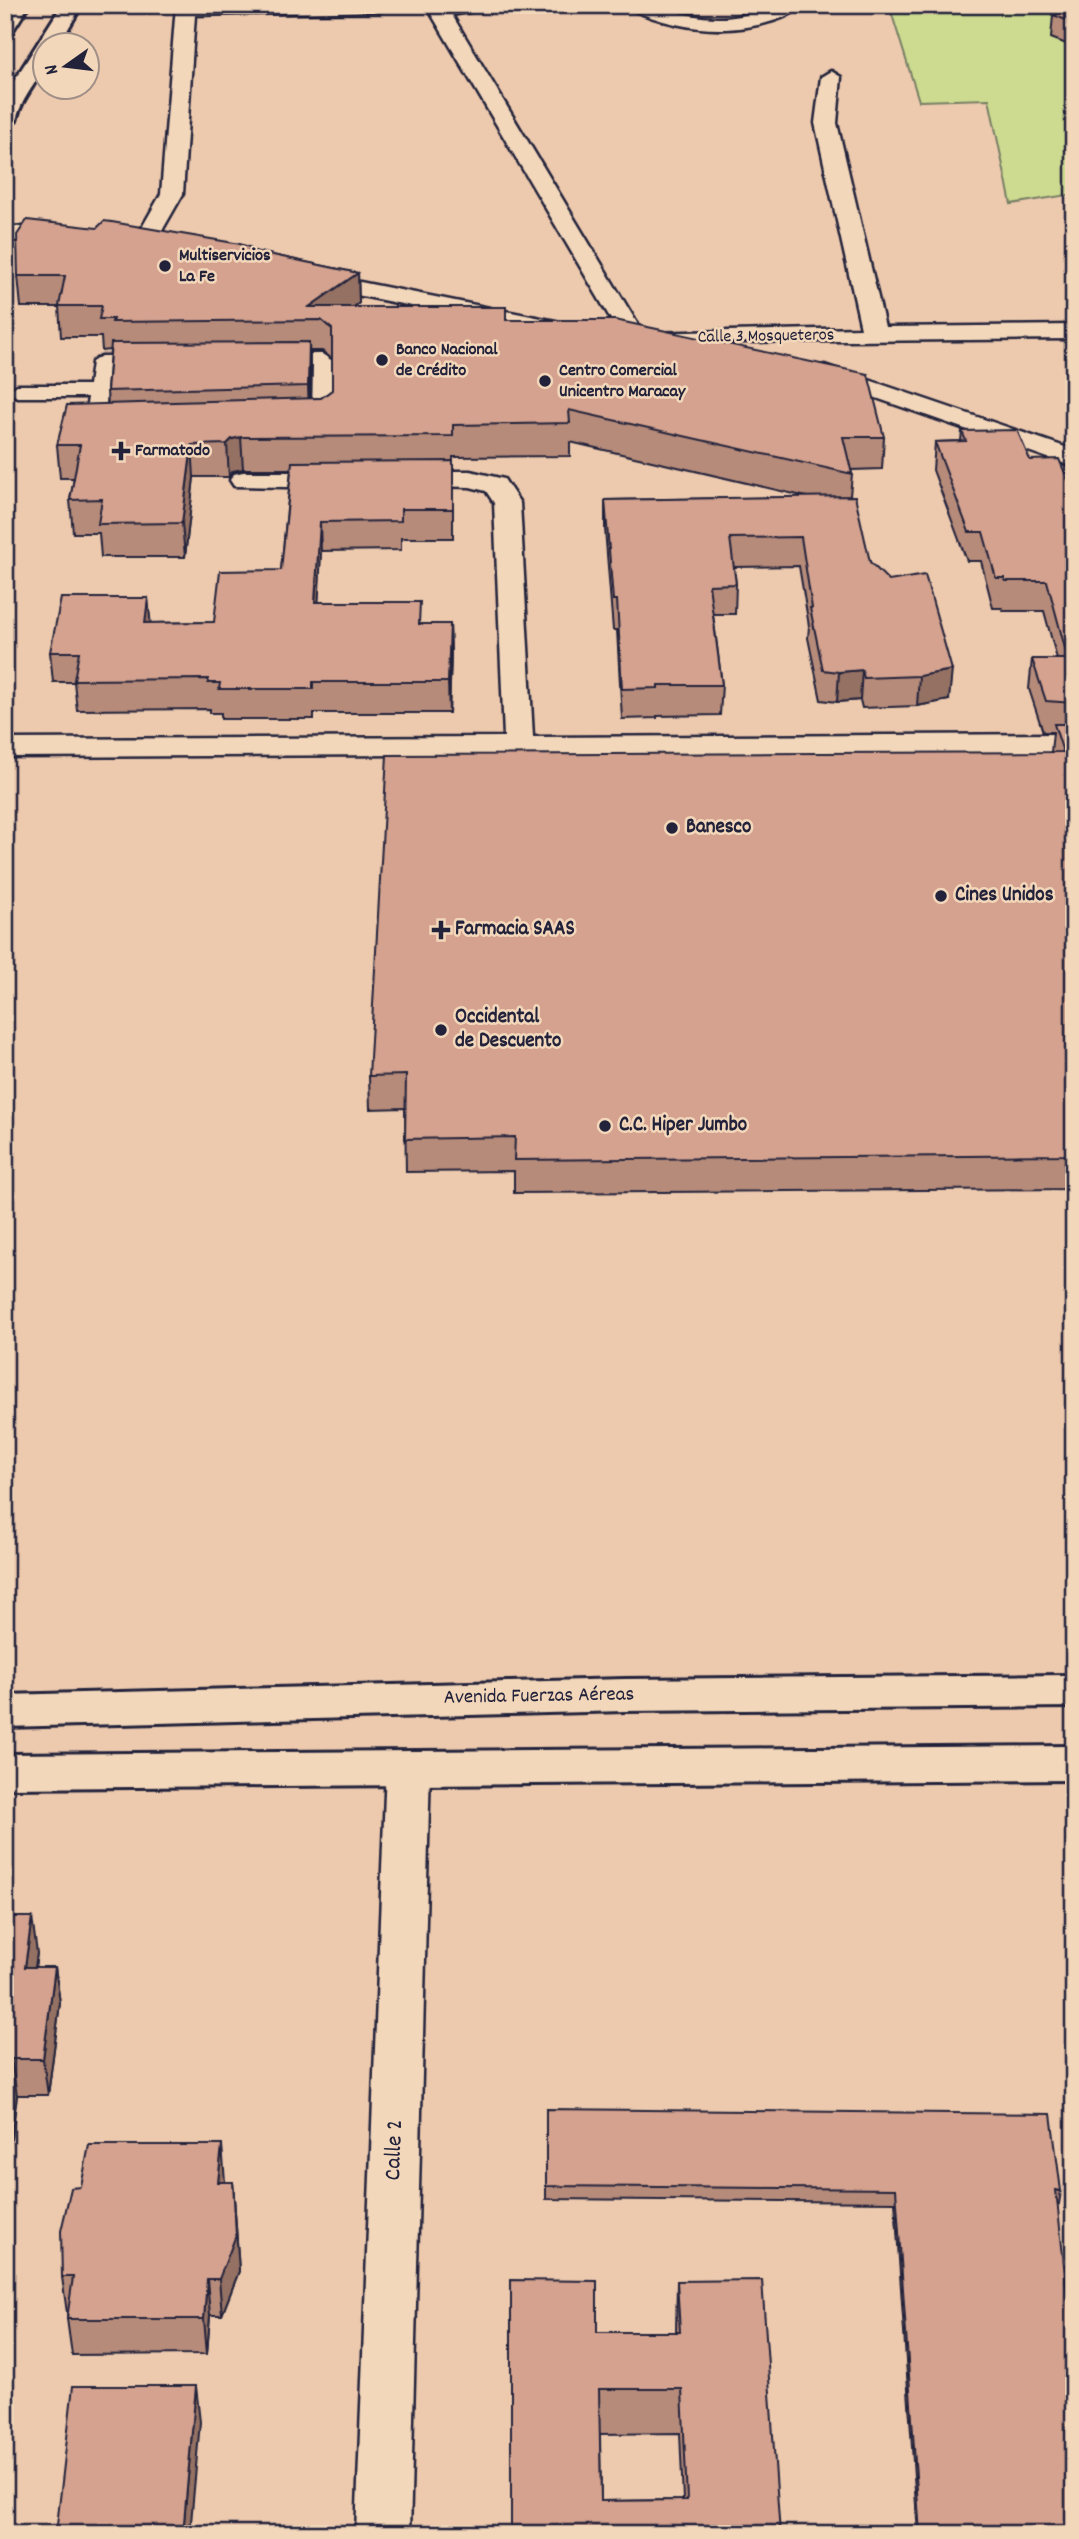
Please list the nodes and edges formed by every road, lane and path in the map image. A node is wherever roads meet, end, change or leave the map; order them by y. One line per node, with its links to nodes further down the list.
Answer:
1 (19, 5): 9 (street)
2 (72, 5): 10 (street)
3 (381, 5): 7 (street)
4 (480, 5): 8 (street)
5 (637, 5): 6 (street)
6 (792, 5)
7 (186, 7): 17 (street)
8 (437, 8): 22 (street)
9 (5, 28)
10 (55, 32)
11 (32, 69): 13 (street)
12 (831, 77): 21 (street)
13 (5, 121)
14 (5, 233): 15 (street)
15 (90, 239)
16 (117, 242): 17 (street)
17 (144, 245): 18 (street)
18 (171, 251)
19 (293, 275): 22 (street, Calle 3 Mosqueteros)
20 (1074, 332): 21 (street, Calle 3 Mosqueteros)
21 (875, 335): 23 (street, Calle 3 Mosqueteros)
22 (634, 338): 24 (street, Calle 3 Mosqueteros)
23 (787, 338): 24 (street, Calle 3 Mosqueteros); 27 (street)
24 (732, 339): 28 (street)
25 (17, 391): 26 (street)
26 (96, 391): 26 (street)
27 (1074, 440)
28 (1074, 459)
29 (243, 480): 31 (street)
30 (1074, 743): 31 (street)
31 (519, 747): 32 (street)
32 (5, 748)
33 (1074, 1692): 34 (street, Avenida Fuerzas Aéreas)
34 (5, 1711)
35 (1074, 1763): 36 (street)
36 (408, 1767): 37 (street); 38 (street, Calle 2)
37 (5, 1771)
38 (383, 2534)

